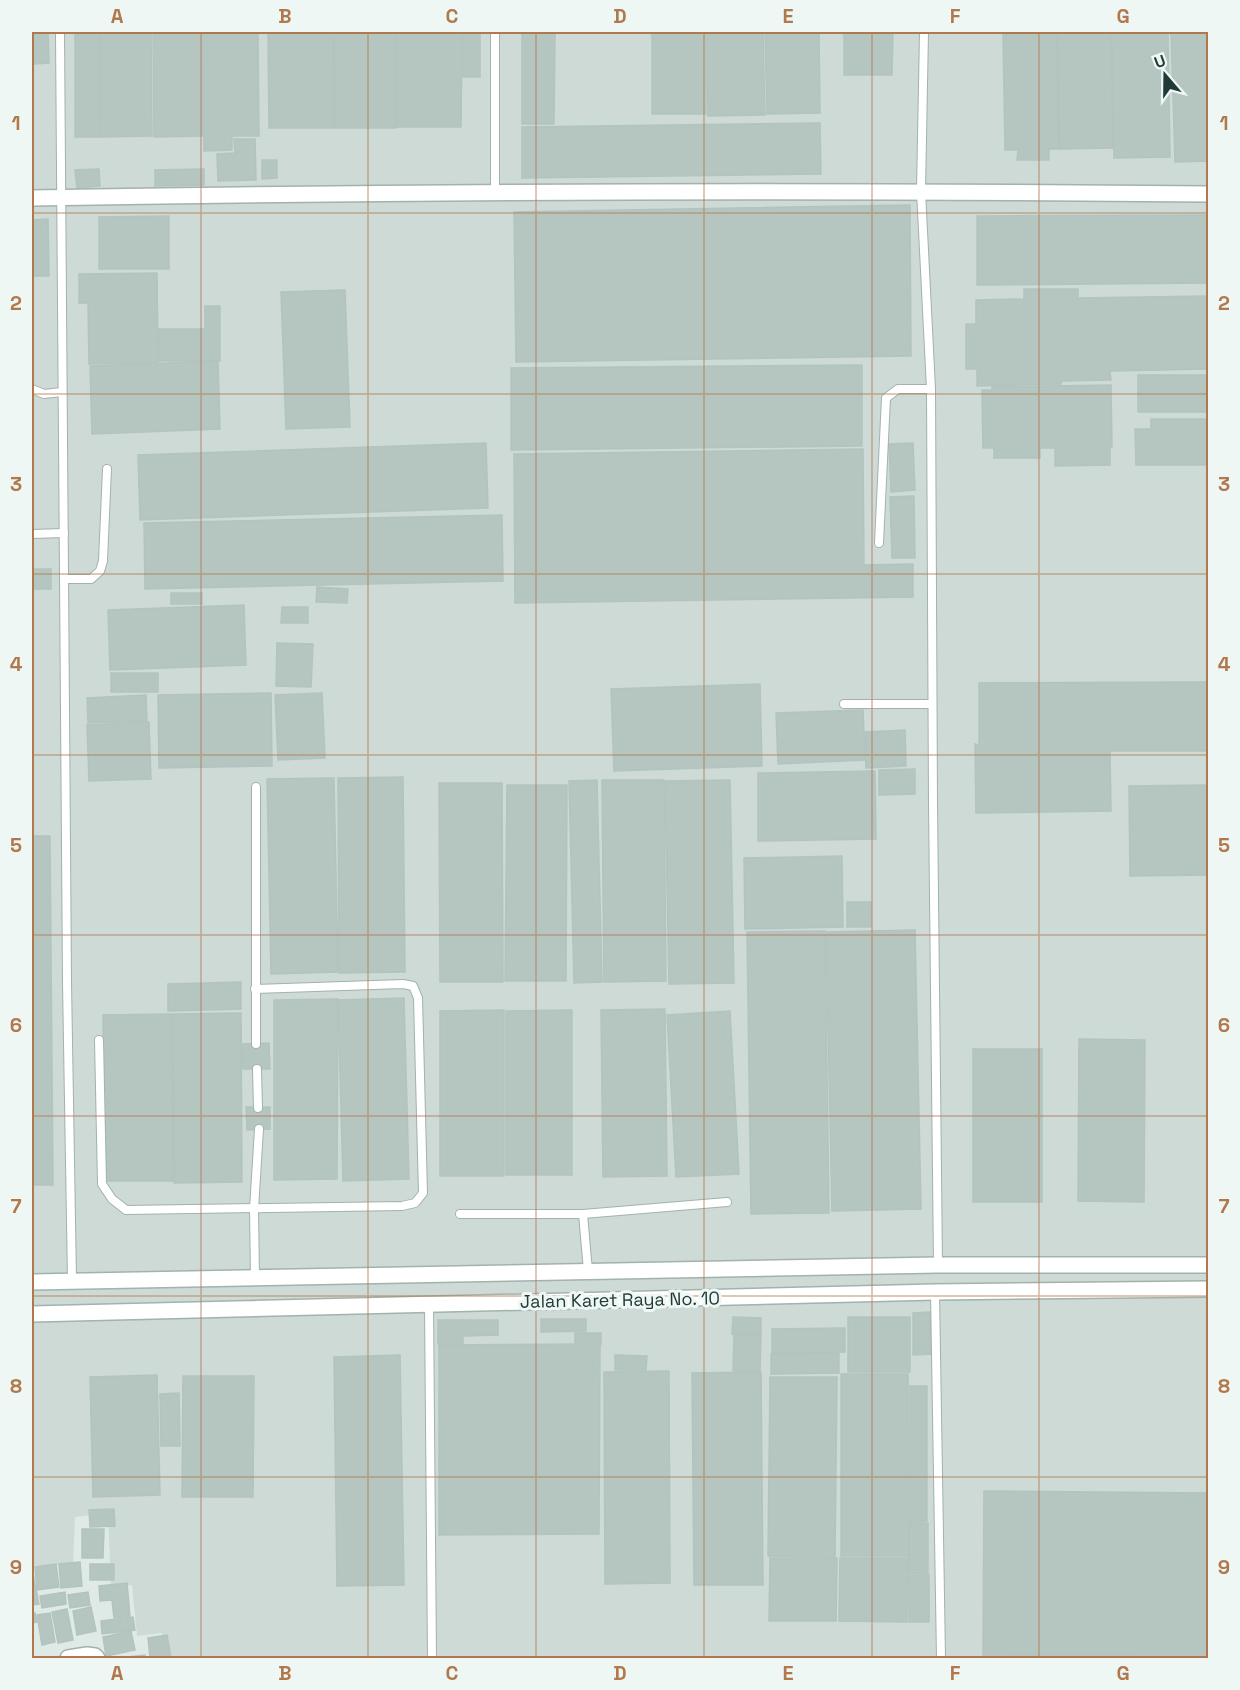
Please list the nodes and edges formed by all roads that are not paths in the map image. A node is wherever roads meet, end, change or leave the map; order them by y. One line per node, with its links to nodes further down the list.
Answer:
1 (60, 32): 7 (lane)
2 (495, 32): 5 (lane)
3 (924, 32): 4 (lane)
4 (921, 191): 5 (street); 6 (street); 10 (lane)
5 (495, 193): 7 (street)
6 (1209, 194)
7 (61, 197): 8 (street); 11 (lane)
8 (32, 198)
9 (32, 389): 11 (lane)
10 (931, 389): 15 (lane); 18 (lane)
11 (63, 392): 13 (lane)
12 (107, 469): 16 (lane)
13 (64, 533): 14 (lane); 16 (lane)
14 (32, 534)
15 (879, 543)
16 (64, 579): 34 (lane)
17 (844, 704): 18 (lane)
18 (932, 704): 30 (lane)
19 (256, 787): 20 (lane)
20 (255, 989): 22 (lane); 27 (lane)
21 (99, 1040): 27 (lane)
22 (256, 1044)
23 (257, 1069): 24 (lane)
24 (258, 1108)
25 (259, 1129): 27 (lane)
26 (728, 1202): 29 (lane)
27 (254, 1209): 33 (lane)
28 (460, 1214): 29 (lane)
29 (583, 1214): 32 (lane)
30 (938, 1265): 31 (street, Jalan Karet Raya No. 10); 32 (street, Jalan Karet Raya No. 10)
31 (1209, 1266)
32 (588, 1271): 33 (street, Jalan Karet Raya No. 10)
33 (255, 1277): 34 (street, Jalan Karet Raya No. 10)
34 (72, 1281): 35 (street, Jalan Karet Raya No. 10)
35 (32, 1282)
36 (1209, 1289): 37 (street, Jalan Karet Raya No. 10)
37 (935, 1292): 38 (street, Jalan Karet Raya No. 10); 43 (lane)
38 (429, 1304): 39 (street, Jalan Karet Raya No. 10); 42 (lane)
39 (32, 1314)
40 (68, 1659): 41 (street)
41 (97, 1659)
42 (432, 1659)
43 (941, 1659)

